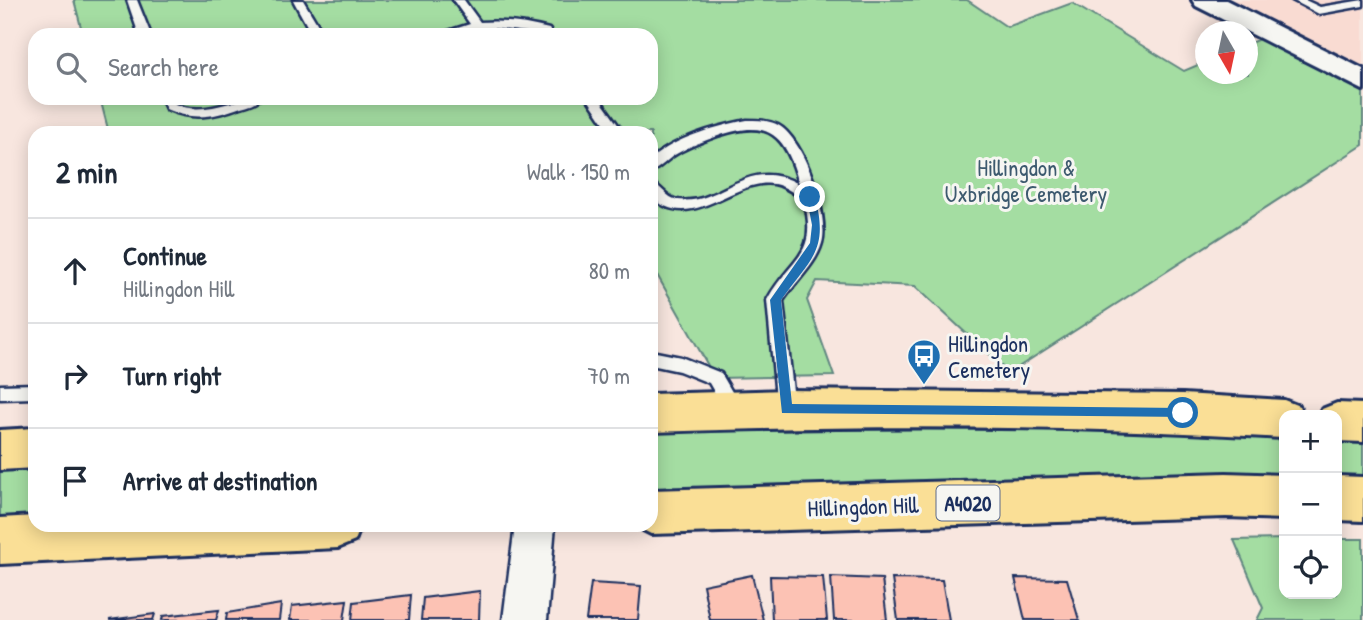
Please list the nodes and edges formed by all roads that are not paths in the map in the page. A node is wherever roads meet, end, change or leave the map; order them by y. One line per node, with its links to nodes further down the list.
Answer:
1 (132, 0): 8 (lane)
2 (298, 0): 9 (lane)
3 (458, 0): 7 (lane)
4 (1205, 0): 12 (street)
5 (1297, 0): 6 (lane)
6 (1363, 3)
7 (475, 23): 10 (lane); 11 (lane)
8 (142, 28)
9 (314, 28)
10 (461, 28)
11 (532, 28)
12 (1363, 81)
13 (170, 105): 14 (lane)
14 (234, 105)
15 (598, 105): 16 (lane)
16 (613, 126)
17 (658, 152): 19 (lane)
18 (658, 197): 19 (lane)
19 (810, 197): 24 (lane)
20 (658, 359): 23 (lane)
21 (28, 391): 22 (lane)
22 (0, 392)
23 (733, 409): 24 (main road); 25 (main road)
24 (786, 409): 26 (main road)
25 (658, 414)
26 (1279, 419)
27 (1342, 422): 28 (main road)
28 (1363, 423)
29 (28, 448): 30 (main road)
30 (0, 450)
31 (1279, 497): 34 (main road, Hillingdon Hill / A4020)
32 (1342, 498): 33 (main road)
33 (1363, 499)
34 (658, 512)
35 (190, 532): 37 (main road)
36 (534, 532): 38 (street)
37 (0, 541)
38 (525, 620)

